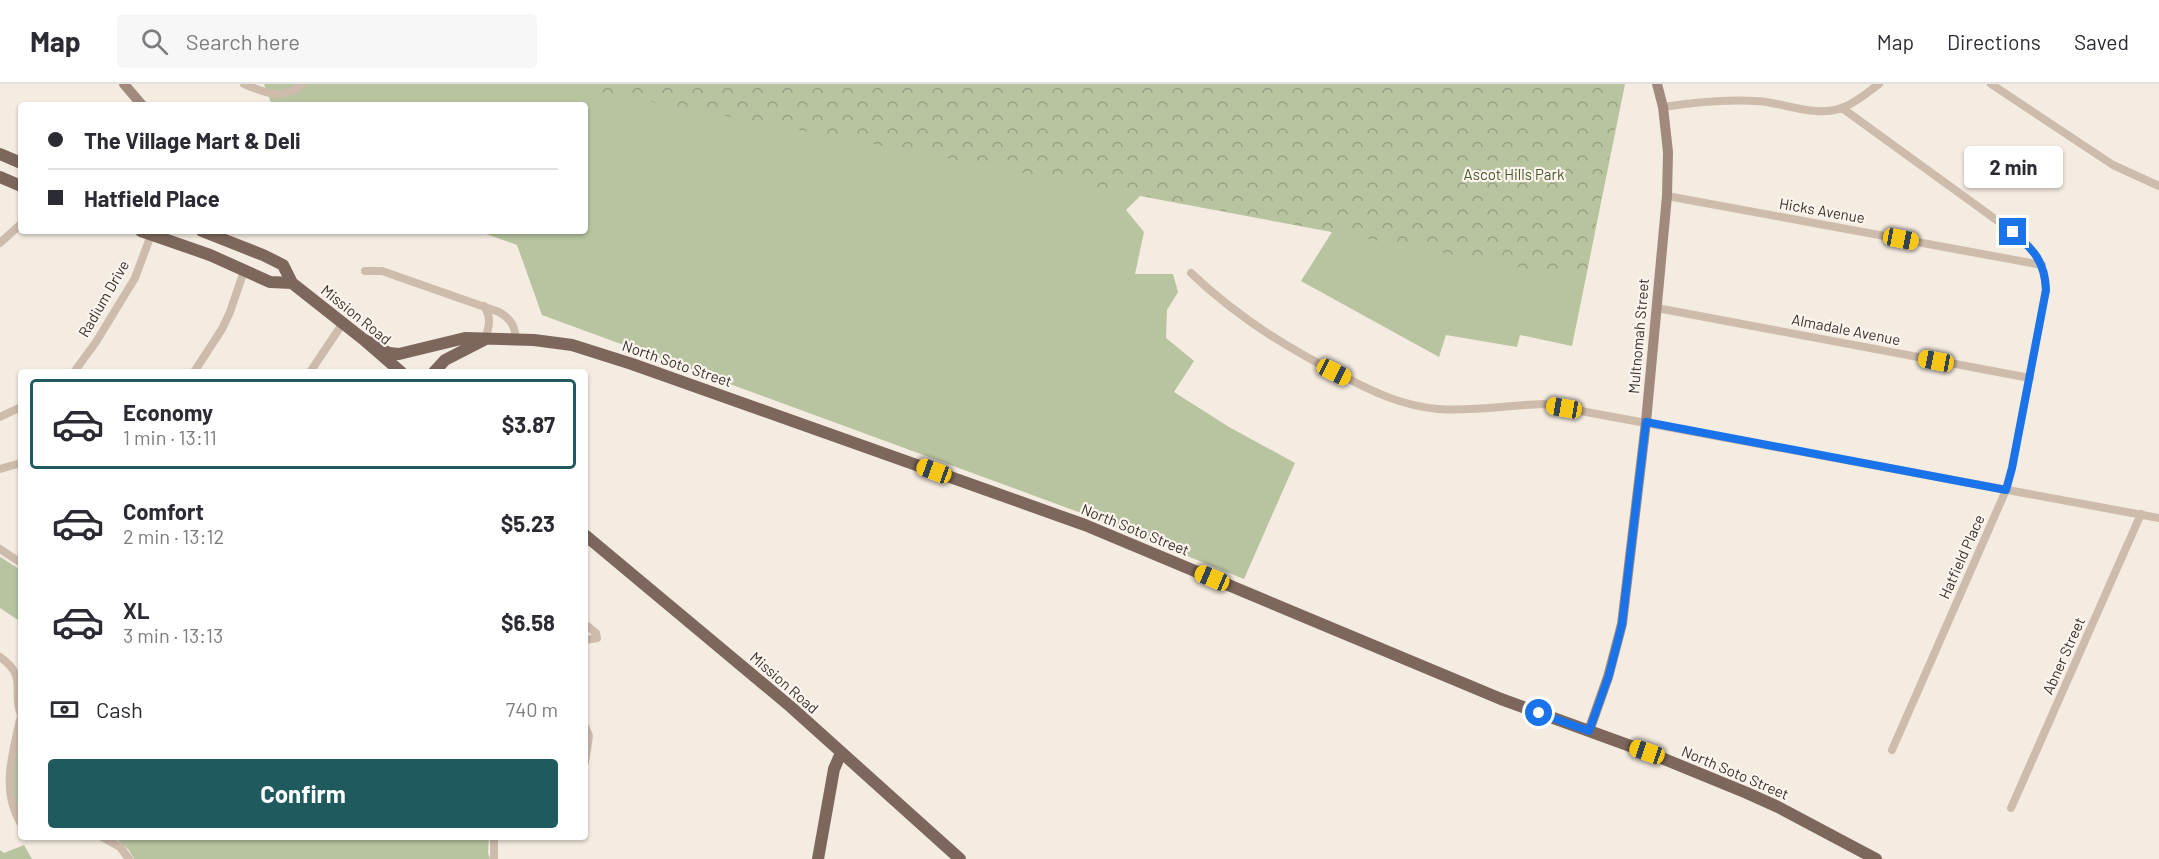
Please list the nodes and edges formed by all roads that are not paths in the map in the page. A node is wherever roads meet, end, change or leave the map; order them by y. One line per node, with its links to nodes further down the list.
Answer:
1 (124, 84): 7 (street)
2 (244, 84): 3 (street)
3 (302, 84)
4 (1657, 84): 8 (street, Multnomah Street)
5 (1879, 84): 9 (street)
6 (1991, 84): 14 (street)
7 (139, 102)
8 (1663, 107): 9 (street); 15 (street, Multnomah Street)
9 (1842, 108): 21 (street)
10 (0, 154): 11 (main road)
11 (18, 162)
12 (0, 177): 13 (main road)
13 (18, 185)
14 (2159, 186)
15 (1667, 196): 21 (street, Hicks Avenue); 27 (street, Multnomah Street)
16 (18, 227): 20 (street)
17 (147, 234): 32 (street, Radium Drive)
18 (153, 234): 22 (main road)
19 (210, 234): 25 (main road, Mission Road)
20 (0, 243)
21 (2042, 265): 37 (street, Hatfield Place)
22 (244, 271): 25 (main road); 33 (street)
23 (365, 271): 26 (street)
24 (1191, 273): 40 (street)
25 (292, 283): 28 (main road, Mission Road)
26 (484, 306): 30 (street); 31 (street)
27 (1657, 309): 37 (street, Almadale Avenue); 40 (street, Multnomah Street)
28 (343, 323): 29 (main road, Mission Road); 34 (street)
29 (363, 339): 30 (main road); 35 (main road, Mission Road)
30 (485, 339): 31 (main road, North Soto Street); 36 (main road, North Soto Street)
31 (516, 340): 54 (main road, North Soto Street)
32 (76, 369)
33 (196, 369)
34 (312, 369)
35 (398, 369)
36 (437, 369)
37 (2030, 378): 43 (street, Hatfield Place)
38 (18, 408): 39 (street)
39 (0, 417)
40 (1646, 422): 43 (street); 54 (street, Multnomah Street)
41 (18, 464): 42 (street)
42 (0, 469)
43 (2006, 490): 44 (street); 55 (street, Hatfield Place)
44 (2141, 514): 45 (street); 57 (street, Abner Street)
45 (2159, 518)
46 (588, 537): 56 (main road, Mission Road)
47 (0, 549): 48 (street)
48 (18, 561)
49 (588, 626): 50 (street)
50 (588, 640)
51 (0, 657): 52 (street)
52 (18, 679)
53 (18, 728): 58 (street)
54 (1589, 731): 65 (main road, North Soto Street)
55 (1892, 750)
56 (841, 753): 63 (main road); 64 (main road, Mission Road)
57 (2011, 808)
58 (18, 820)
59 (107, 840): 61 (street)
60 (494, 840): 62 (street)
61 (129, 859)
62 (494, 859)
63 (818, 859)
64 (960, 859)
65 (1876, 859)

